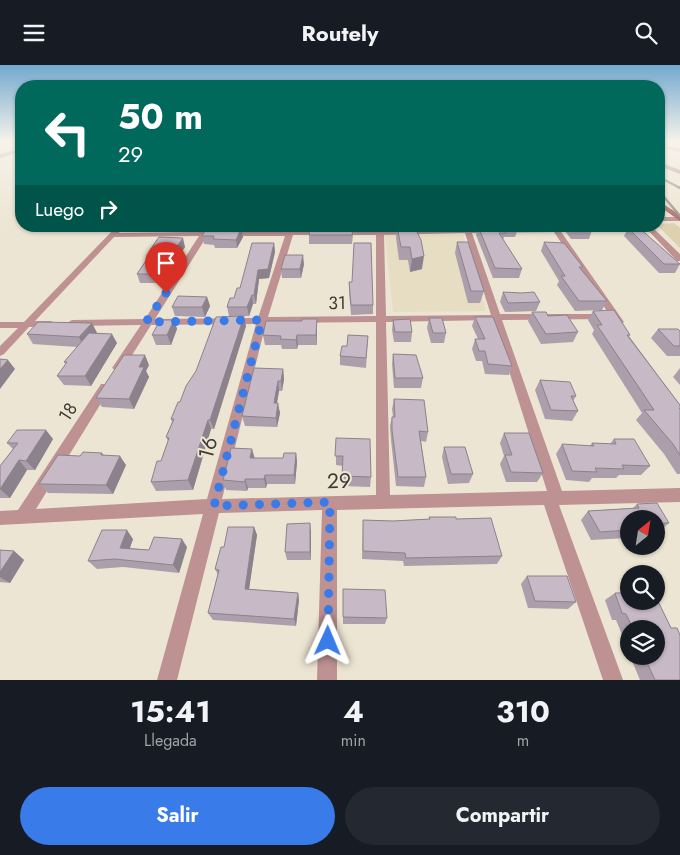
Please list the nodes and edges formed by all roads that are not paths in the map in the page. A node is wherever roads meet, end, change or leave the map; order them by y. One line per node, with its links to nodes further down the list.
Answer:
1 (665, 208): 3 (main road)
2 (665, 219): 3 (street)
3 (679, 219)
4 (116, 232): 12 (street)
5 (169, 232): 12 (street)
6 (205, 232): 18 (street, 18)
7 (290, 232): 17 (street, 16)
8 (380, 232): 16 (street)
9 (468, 232): 15 (street)
10 (558, 232): 14 (street)
11 (653, 232): 13 (street)
12 (113, 235): 19 (street)
13 (680, 259)
14 (614, 315): 15 (street, 31); 21 (street)
15 (498, 318): 16 (street, 31); 24 (street)
16 (381, 319): 17 (street, 31); 25 (street)
17 (262, 320): 18 (street, 31); 27 (street, 16)
18 (146, 322): 19 (street, 31); 28 (street, 18)
19 (26, 324): 20 (street, 31); 22 (street)
20 (0, 325)
21 (625, 332)
22 (0, 351)
23 (680, 495): 24 (street, 29)
24 (553, 498): 25 (street, 29); 32 (street)
25 (383, 501): 26 (street, 29)
26 (330, 502): 27 (street, 29); 31 (street)
27 (214, 506): 28 (street, 29); 30 (street, 16)
28 (22, 517): 29 (street, 29)
29 (0, 518)
30 (167, 680)
31 (327, 680)
32 (613, 680)

